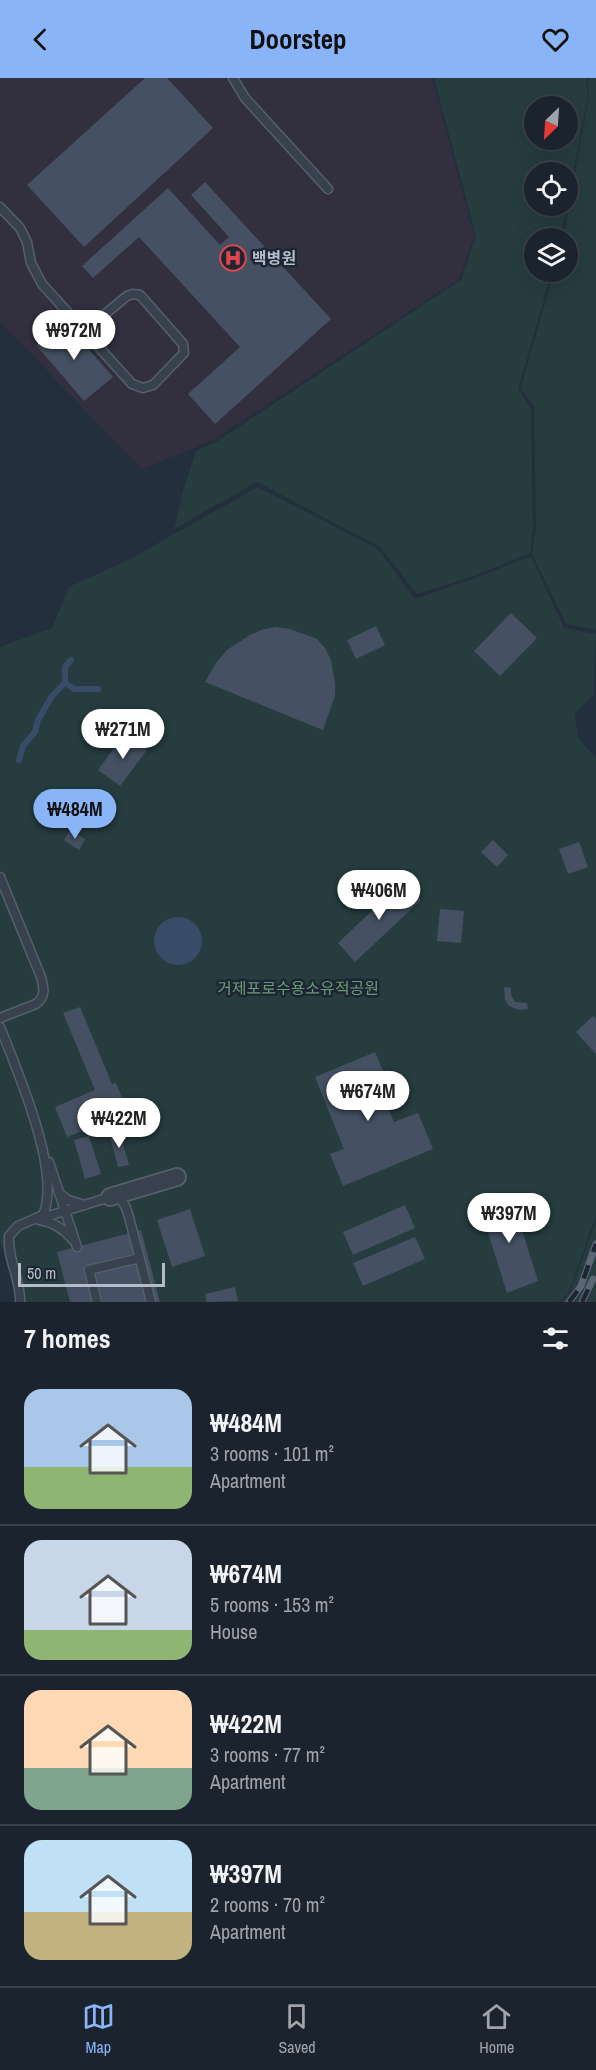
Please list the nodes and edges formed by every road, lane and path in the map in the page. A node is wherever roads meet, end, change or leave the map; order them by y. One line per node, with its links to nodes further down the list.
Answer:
1 (233, 78): 2 (lane)
2 (328, 189)
3 (0, 207): 4 (lane)
4 (79, 325): 4 (lane)
5 (0, 877): 6 (lane)
6 (0, 1018)
7 (0, 1027): 8 (lane)
8 (40, 1137): 10 (lane); 14 (lane)
9 (177, 1177): 11 (street)
10 (59, 1193): 12 (lane); 13 (lane)
11 (110, 1197): 12 (lane); 17 (lane)
12 (86, 1205): 13 (lane)
13 (65, 1211): 14 (lane); 14 (lane)
14 (35, 1220): 15 (lane)
15 (18, 1226): 16 (lane); 18 (lane)
16 (0, 1233)
17 (140, 1258): 19 (lane); 20 (lane)
18 (20, 1302)
19 (97, 1302)
20 (151, 1302)

